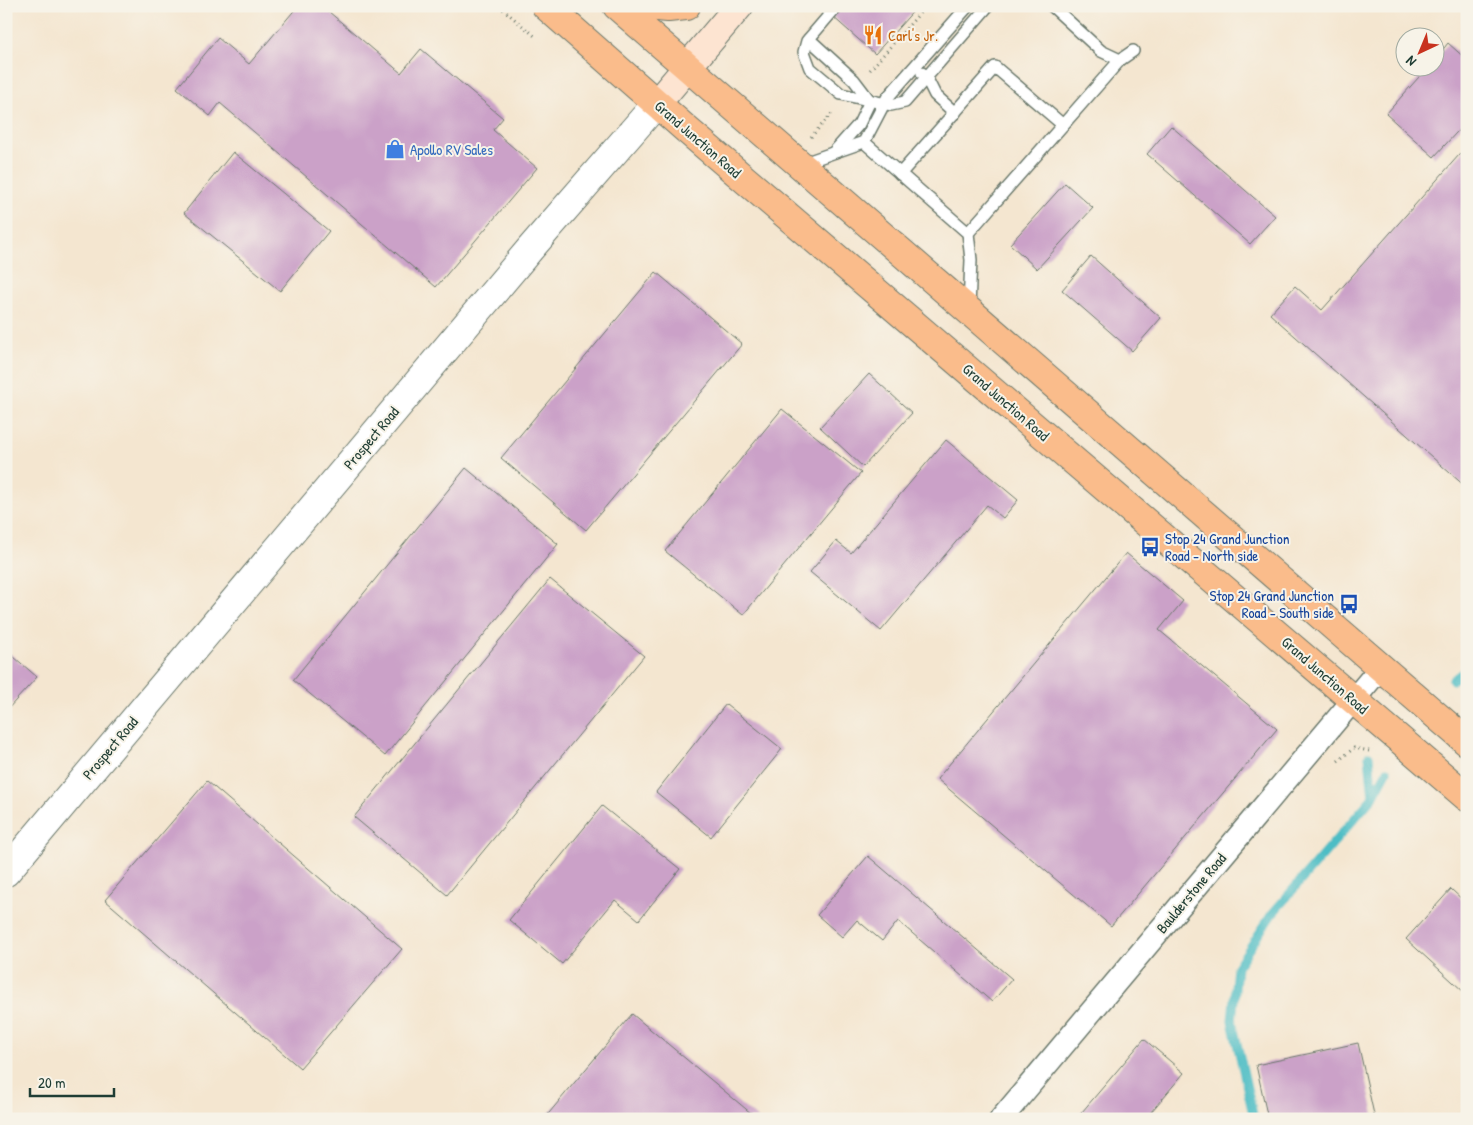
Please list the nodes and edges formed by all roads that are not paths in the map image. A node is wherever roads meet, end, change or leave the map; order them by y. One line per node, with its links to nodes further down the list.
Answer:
1 (546, 6): 17 (highway, Grand Junction Road)
2 (617, 6): 13 (highway)
3 (647, 6): 4 (highway)
4 (686, 6)
5 (738, 6): 13 (main road, Prospect Road)
6 (837, 6): 10 (lane)
7 (968, 6): 14 (lane)
8 (988, 6): 15 (lane)
9 (1052, 6): 12 (lane)
10 (809, 39): 16 (lane); 16 (lane)
11 (1133, 51): 12 (lane)
12 (1120, 60): 20 (lane)
13 (688, 66): 17 (main road, Prospect Road); 23 (highway)
14 (915, 66): 15 (lane); 18 (lane)
15 (926, 77): 18 (lane); 19 (lane)
16 (870, 101): 18 (lane); 22 (lane)
17 (657, 103): 28 (highway, Grand Junction Road); 31 (street, Prospect Road)
18 (885, 104): 21 (lane)
19 (955, 113): 20 (lane); 24 (lane)
20 (1063, 125): 25 (lane)
21 (864, 142): 22 (lane); 24 (lane)
22 (834, 152): 23 (lane)
23 (801, 164): 26 (highway)
24 (900, 174): 25 (lane)
25 (968, 234): 26 (lane)
26 (969, 310): 27 (highway)
27 (1381, 667): 28 (street, Baulderstone Road); 29 (highway)
28 (1354, 700): 30 (highway, Grand Junction Road); 32 (street, Baulderstone Road)
29 (1467, 742)
30 (1467, 797)
31 (6, 872)
32 (1001, 1119)

